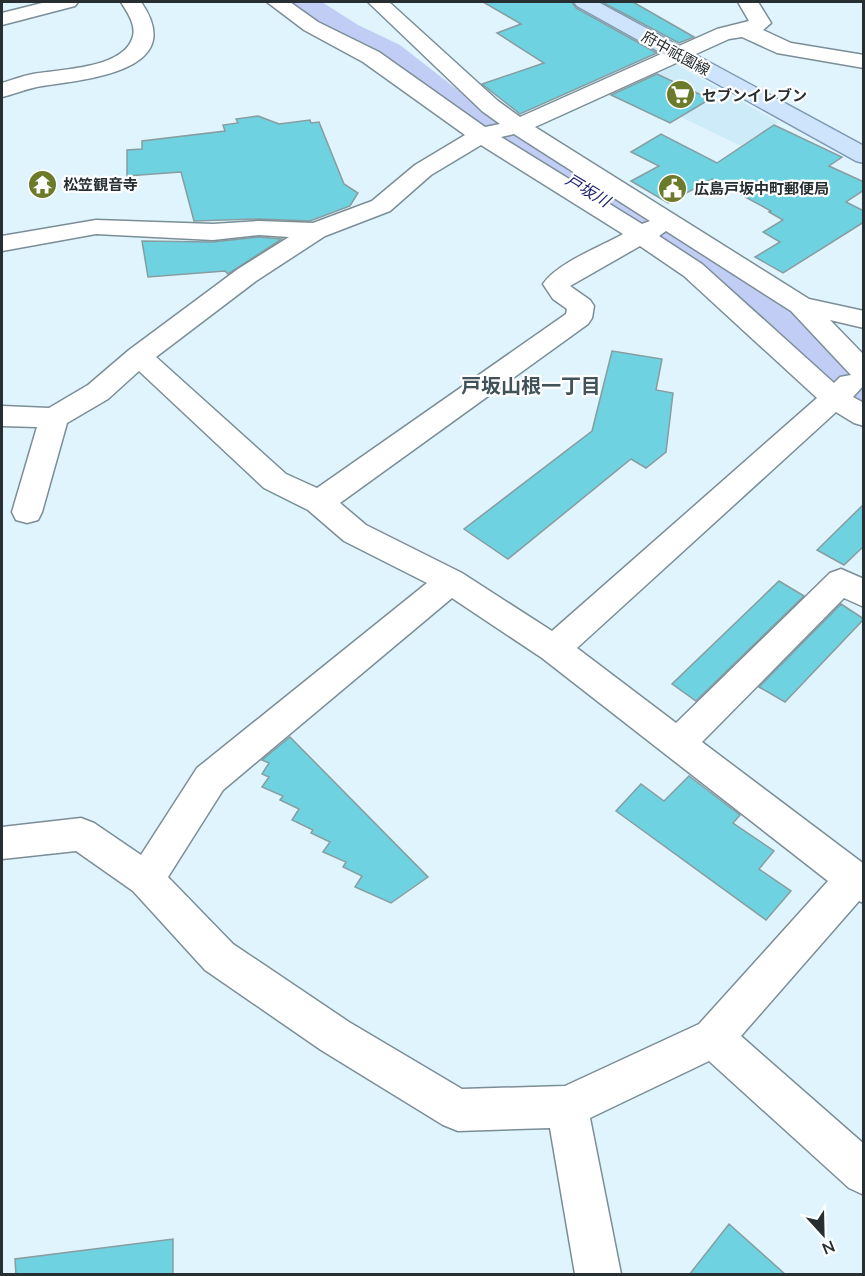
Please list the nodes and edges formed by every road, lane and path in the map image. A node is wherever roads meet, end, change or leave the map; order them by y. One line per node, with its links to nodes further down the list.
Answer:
1 (68, 2): 7 (street)
2 (131, 2): 11 (street)
3 (277, 2): 12 (street)
4 (378, 2): 12 (street)
5 (584, 2): 9 (main road, 府中祇園線)
6 (748, 2): 8 (street)
7 (2, 19)
8 (745, 30): 9 (street); 10 (street)
9 (679, 54): 12 (street); 13 (main road, 府中祇園線)
10 (864, 62)
11 (2, 90)
12 (498, 131): 14 (street); 14 (street); 15 (street)
13 (864, 156)
14 (655, 228): 17 (street); 20 (street); 24 (street)
15 (316, 231): 16 (street); 19 (street)
16 (2, 243)
17 (800, 305): 18 (street); 20 (street)
18 (864, 320)
19 (140, 356): 23 (street); 24 (street)
20 (851, 383): 22 (street); 28 (street)
21 (2, 416): 23 (street)
22 (864, 416)
23 (54, 418): 25 (street)
24 (319, 502): 26 (street)
25 (27, 512)
26 (451, 581): 28 (street); 31 (street)
27 (864, 595): 29 (street)
28 (554, 649): 29 (street)
29 (678, 744): 32 (street)
30 (2, 843): 31 (street)
31 (146, 879): 34 (street)
32 (859, 883): 33 (street)
33 (713, 1038): 34 (street); 35 (street)
34 (567, 1107): 36 (street)
35 (864, 1173)
36 (598, 1275)

